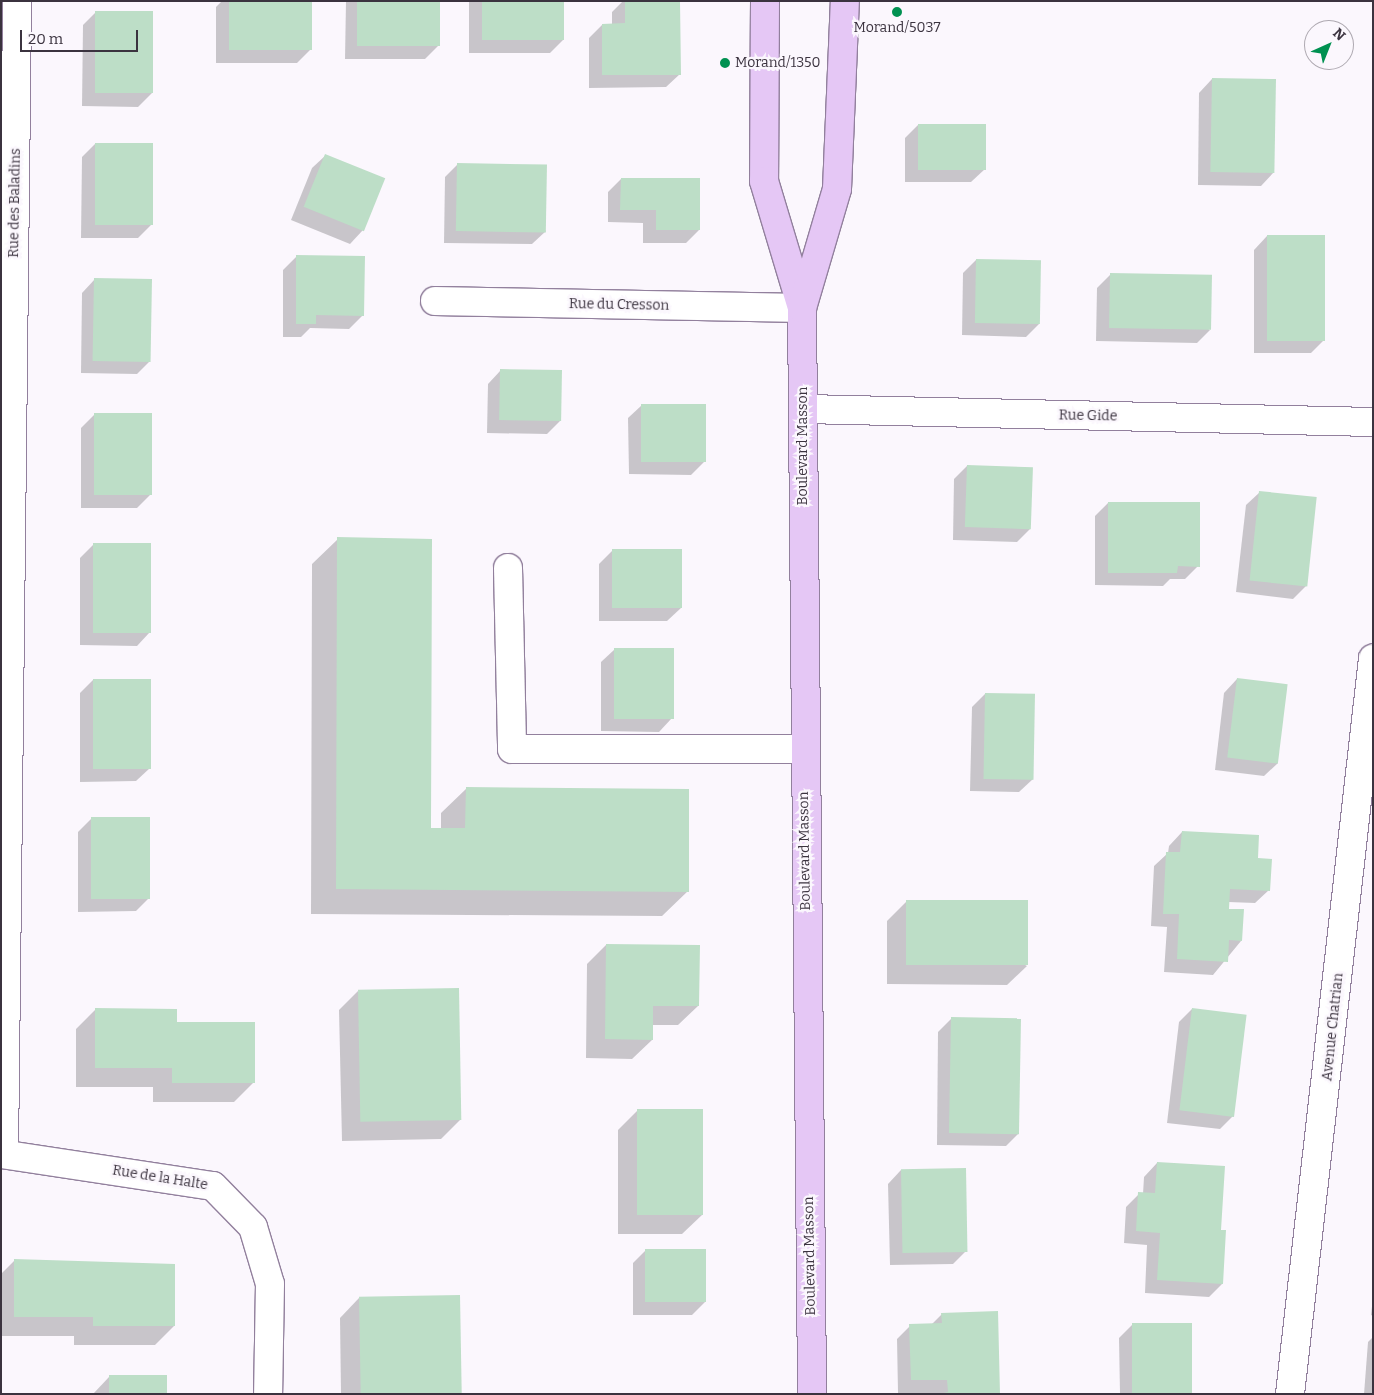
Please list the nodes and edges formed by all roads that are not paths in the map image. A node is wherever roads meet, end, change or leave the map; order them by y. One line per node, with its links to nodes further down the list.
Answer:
1 (17, 1): 10 (street, Rue des Baladins)
2 (766, 1): 5 (main road, Boulevard Masson)
3 (845, 1): 5 (main road, Boulevard Masson)
4 (435, 301): 5 (street, Rue du Cresson)
5 (802, 308): 6 (main road, Boulevard Masson)
6 (804, 409): 7 (street, Rue Gide); 11 (main road, Boulevard Masson)
7 (1373, 422)
8 (508, 568): 11 (street)
9 (1373, 659): 15 (street, Avenue Chatrian)
10 (5, 722): 12 (street, Rue des Baladins)
11 (804, 749): 14 (main road, Boulevard Masson)
12 (2, 1154): 13 (street, Rue de la Halte)
13 (268, 1394)
14 (812, 1394)
15 (1290, 1394)

